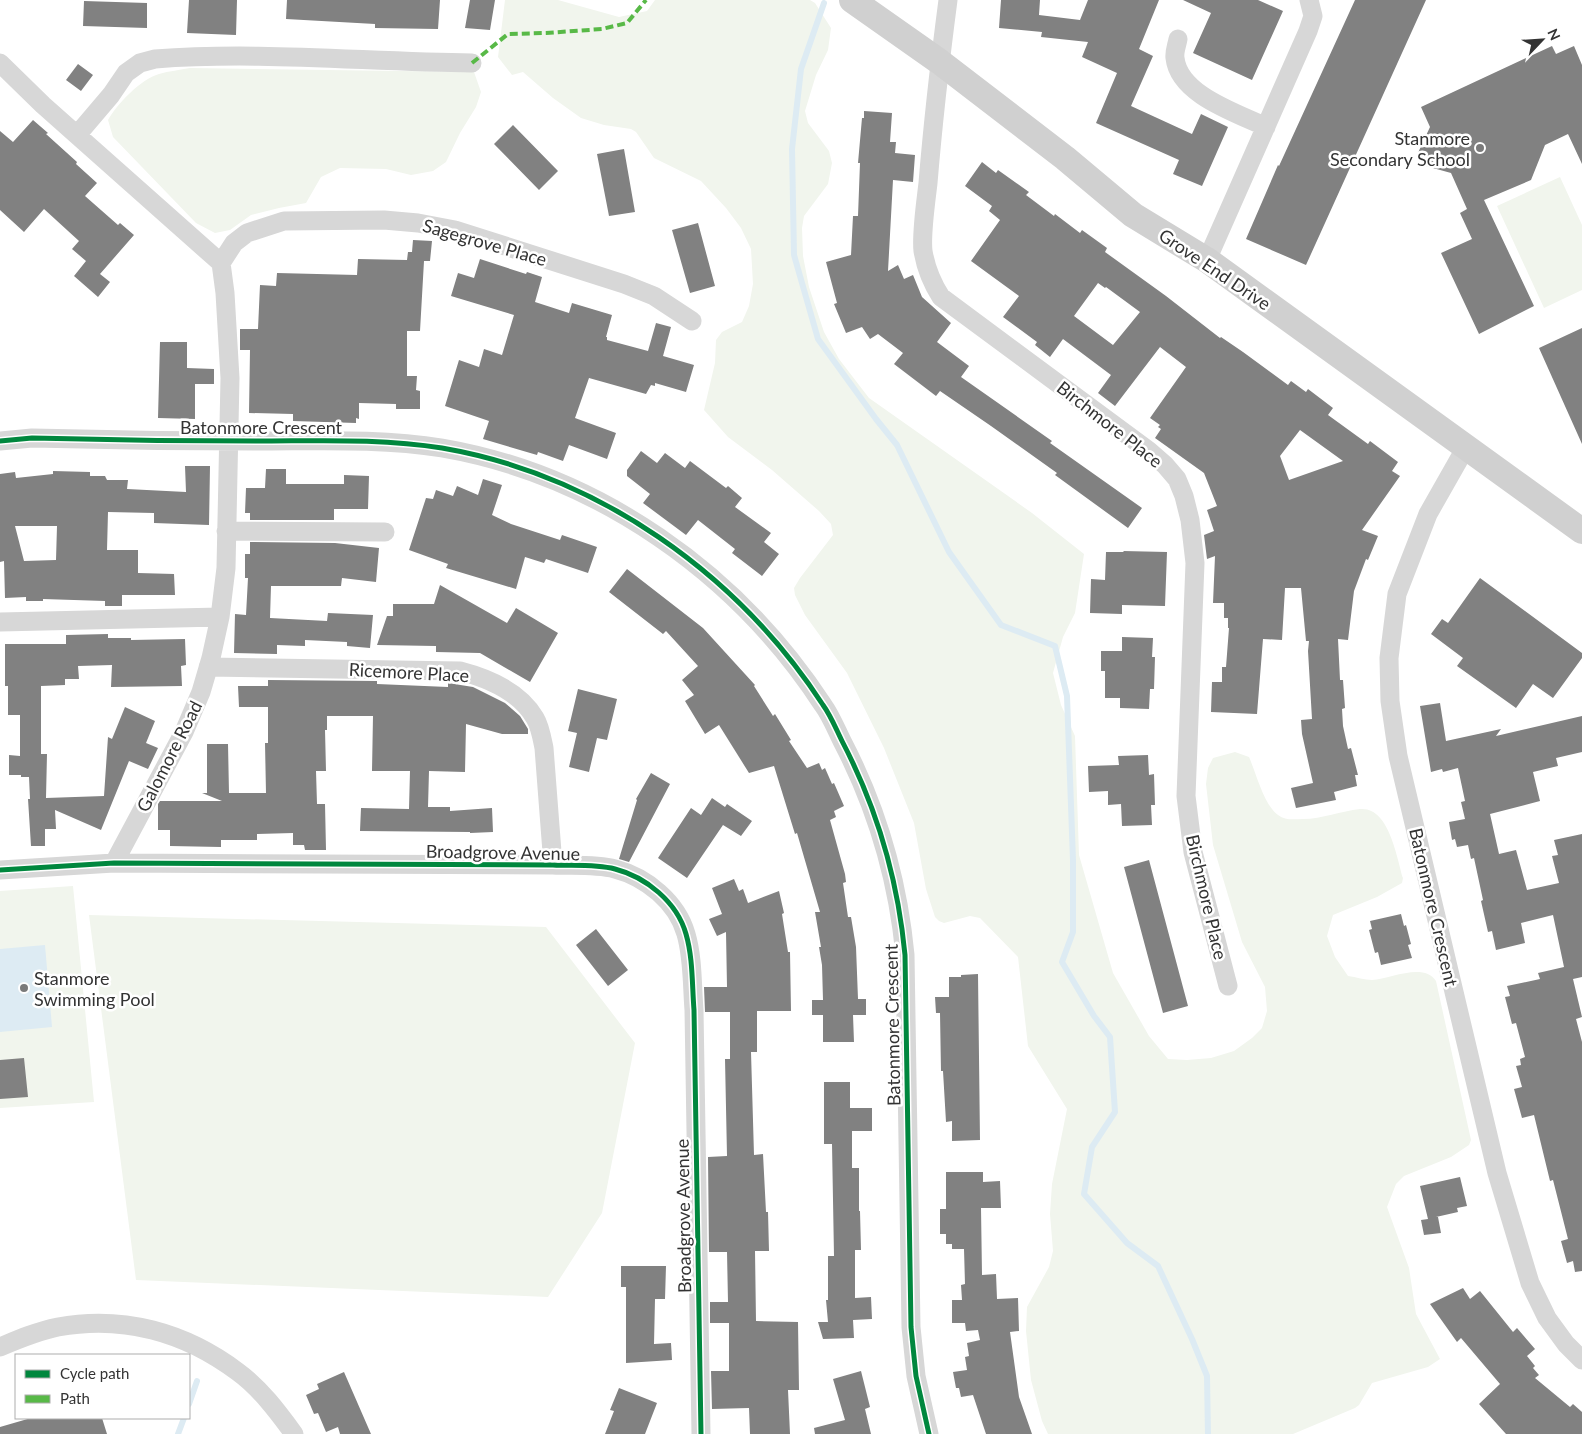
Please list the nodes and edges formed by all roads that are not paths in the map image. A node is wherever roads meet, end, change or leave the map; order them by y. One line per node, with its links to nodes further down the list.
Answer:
1 (852, 0): 5 (street, Grove End Drive)
2 (948, 0): 5 (street, Birchmore Place)
3 (1309, 0): 8 (street)
4 (1178, 39): 8 (street)
5 (940, 62): 10 (street, Grove End Drive); 25 (street, Birchmore Place)
6 (0, 63): 9 (street)
7 (472, 63): 9 (street)
8 (1266, 127): 10 (street)
9 (77, 136): 11 (street)
10 (1207, 260): 15 (street, Grove End Drive)
11 (221, 263): 12 (street, Sagegrove Place); 14 (street)
12 (692, 321)
13 (0, 441): 14 (street, Batonmore Crescent)
14 (228, 441): 16 (street, Galomore Road); 30 (street, Batonmore Crescent)
15 (1466, 447): 17 (street, Grove End Drive); 27 (street, Batonmore Crescent)
16 (226, 531): 18 (street); 19 (street, Galomore Road)
17 (1582, 531)
18 (385, 532)
19 (220, 617): 20 (street); 21 (street, Galomore Road)
20 (0, 622)
21 (208, 667): 22 (street, Galomore Road); 23 (street, Ricemore Place)
22 (114, 862): 23 (street, Broadgrove Avenue); 24 (street, Broadgrove Avenue)
23 (553, 865): 29 (street, Broadgrove Avenue)
24 (0, 870)
25 (1228, 986)
26 (0, 1347): 28 (street)
27 (1582, 1360)
28 (294, 1434)
29 (701, 1434)
30 (928, 1434)

